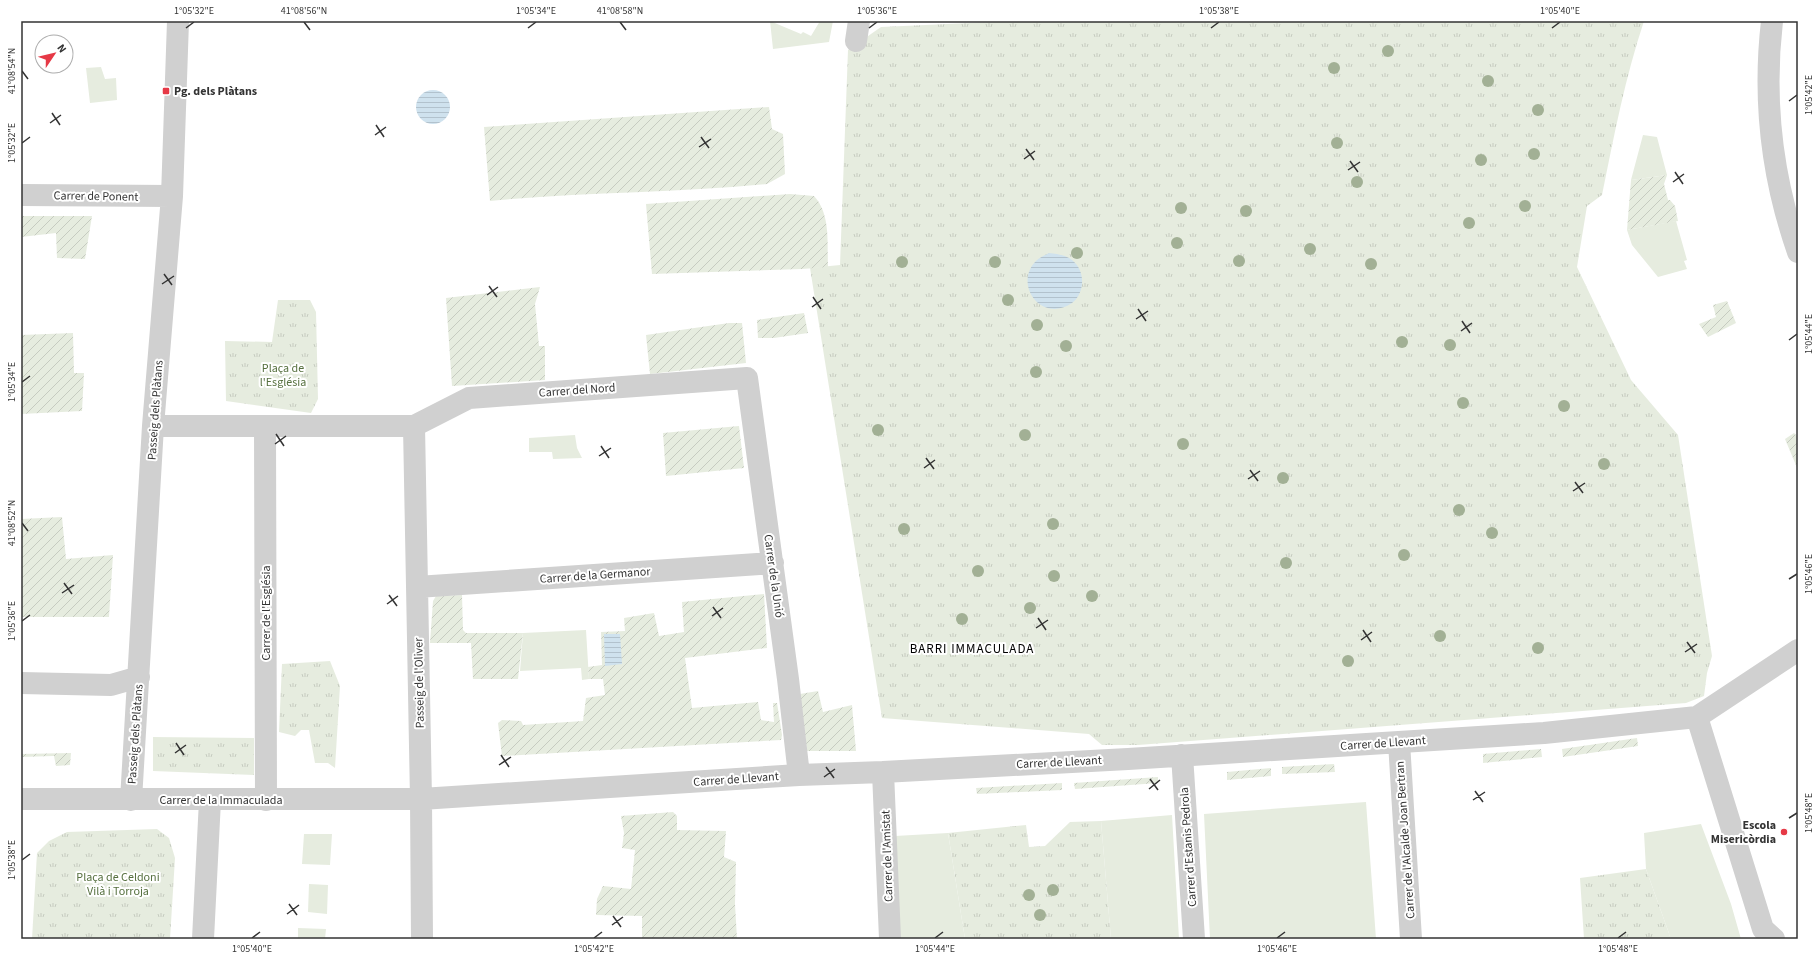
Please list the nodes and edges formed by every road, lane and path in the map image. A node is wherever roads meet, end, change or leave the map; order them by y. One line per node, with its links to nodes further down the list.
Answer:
1 (178, 21): 4 (street, Passeig dels Plàtans)
2 (1772, 21): 5 (street)
3 (21, 195): 4 (street, Carrer de Ponent)
4 (172, 196): 7 (street, Passeig dels Plàtans)
5 (1798, 252)
6 (748, 378): 8 (street, Carrer del Nord); 10 (street, Carrer de la Unió)
7 (153, 426): 9 (street); 13 (street, Passeig dels Plàtans)
8 (414, 426): 9 (street); 11 (street, Passeig de l'Oliver)
9 (265, 427): 23 (street, Carrer de l'Església)
10 (773, 563): 11 (street, Carrer de la Germanor); 19 (street, Carrer de la Unió)
11 (417, 587): 24 (street, Passeig de l'Oliver)
12 (1798, 650): 15 (street)
13 (139, 677): 14 (street); 21 (street, Passeig dels Plàtans)
14 (21, 683)
15 (1697, 717): 16 (street, Carrer de Llevant); 25 (street)
16 (1399, 742): 17 (street, Carrer de Llevant); 30 (street, Carrer de l'Alcalde Joan Bertran)
17 (1182, 755): 18 (street, Carrer de Llevant); 29 (street, Carrer d'Estanis Pedrola)
18 (883, 772): 19 (street, Carrer de Llevant); 28 (street, Carrer de l'Amistat)
19 (799, 775): 24 (street, Carrer de Llevant)
20 (21, 799): 21 (street, Carrer de la Immaculada)
21 (131, 800): 22 (street, Carrer de la Immaculada)
22 (210, 800): 23 (street, Carrer de la Immaculada); 26 (street)
23 (266, 800): 24 (street, Carrer de la Immaculada)
24 (421, 800): 27 (street, Passeig de l'Oliver)
25 (1766, 936)
26 (203, 939)
27 (422, 939)
28 (890, 939)
29 (1194, 939)
30 (1411, 939)

